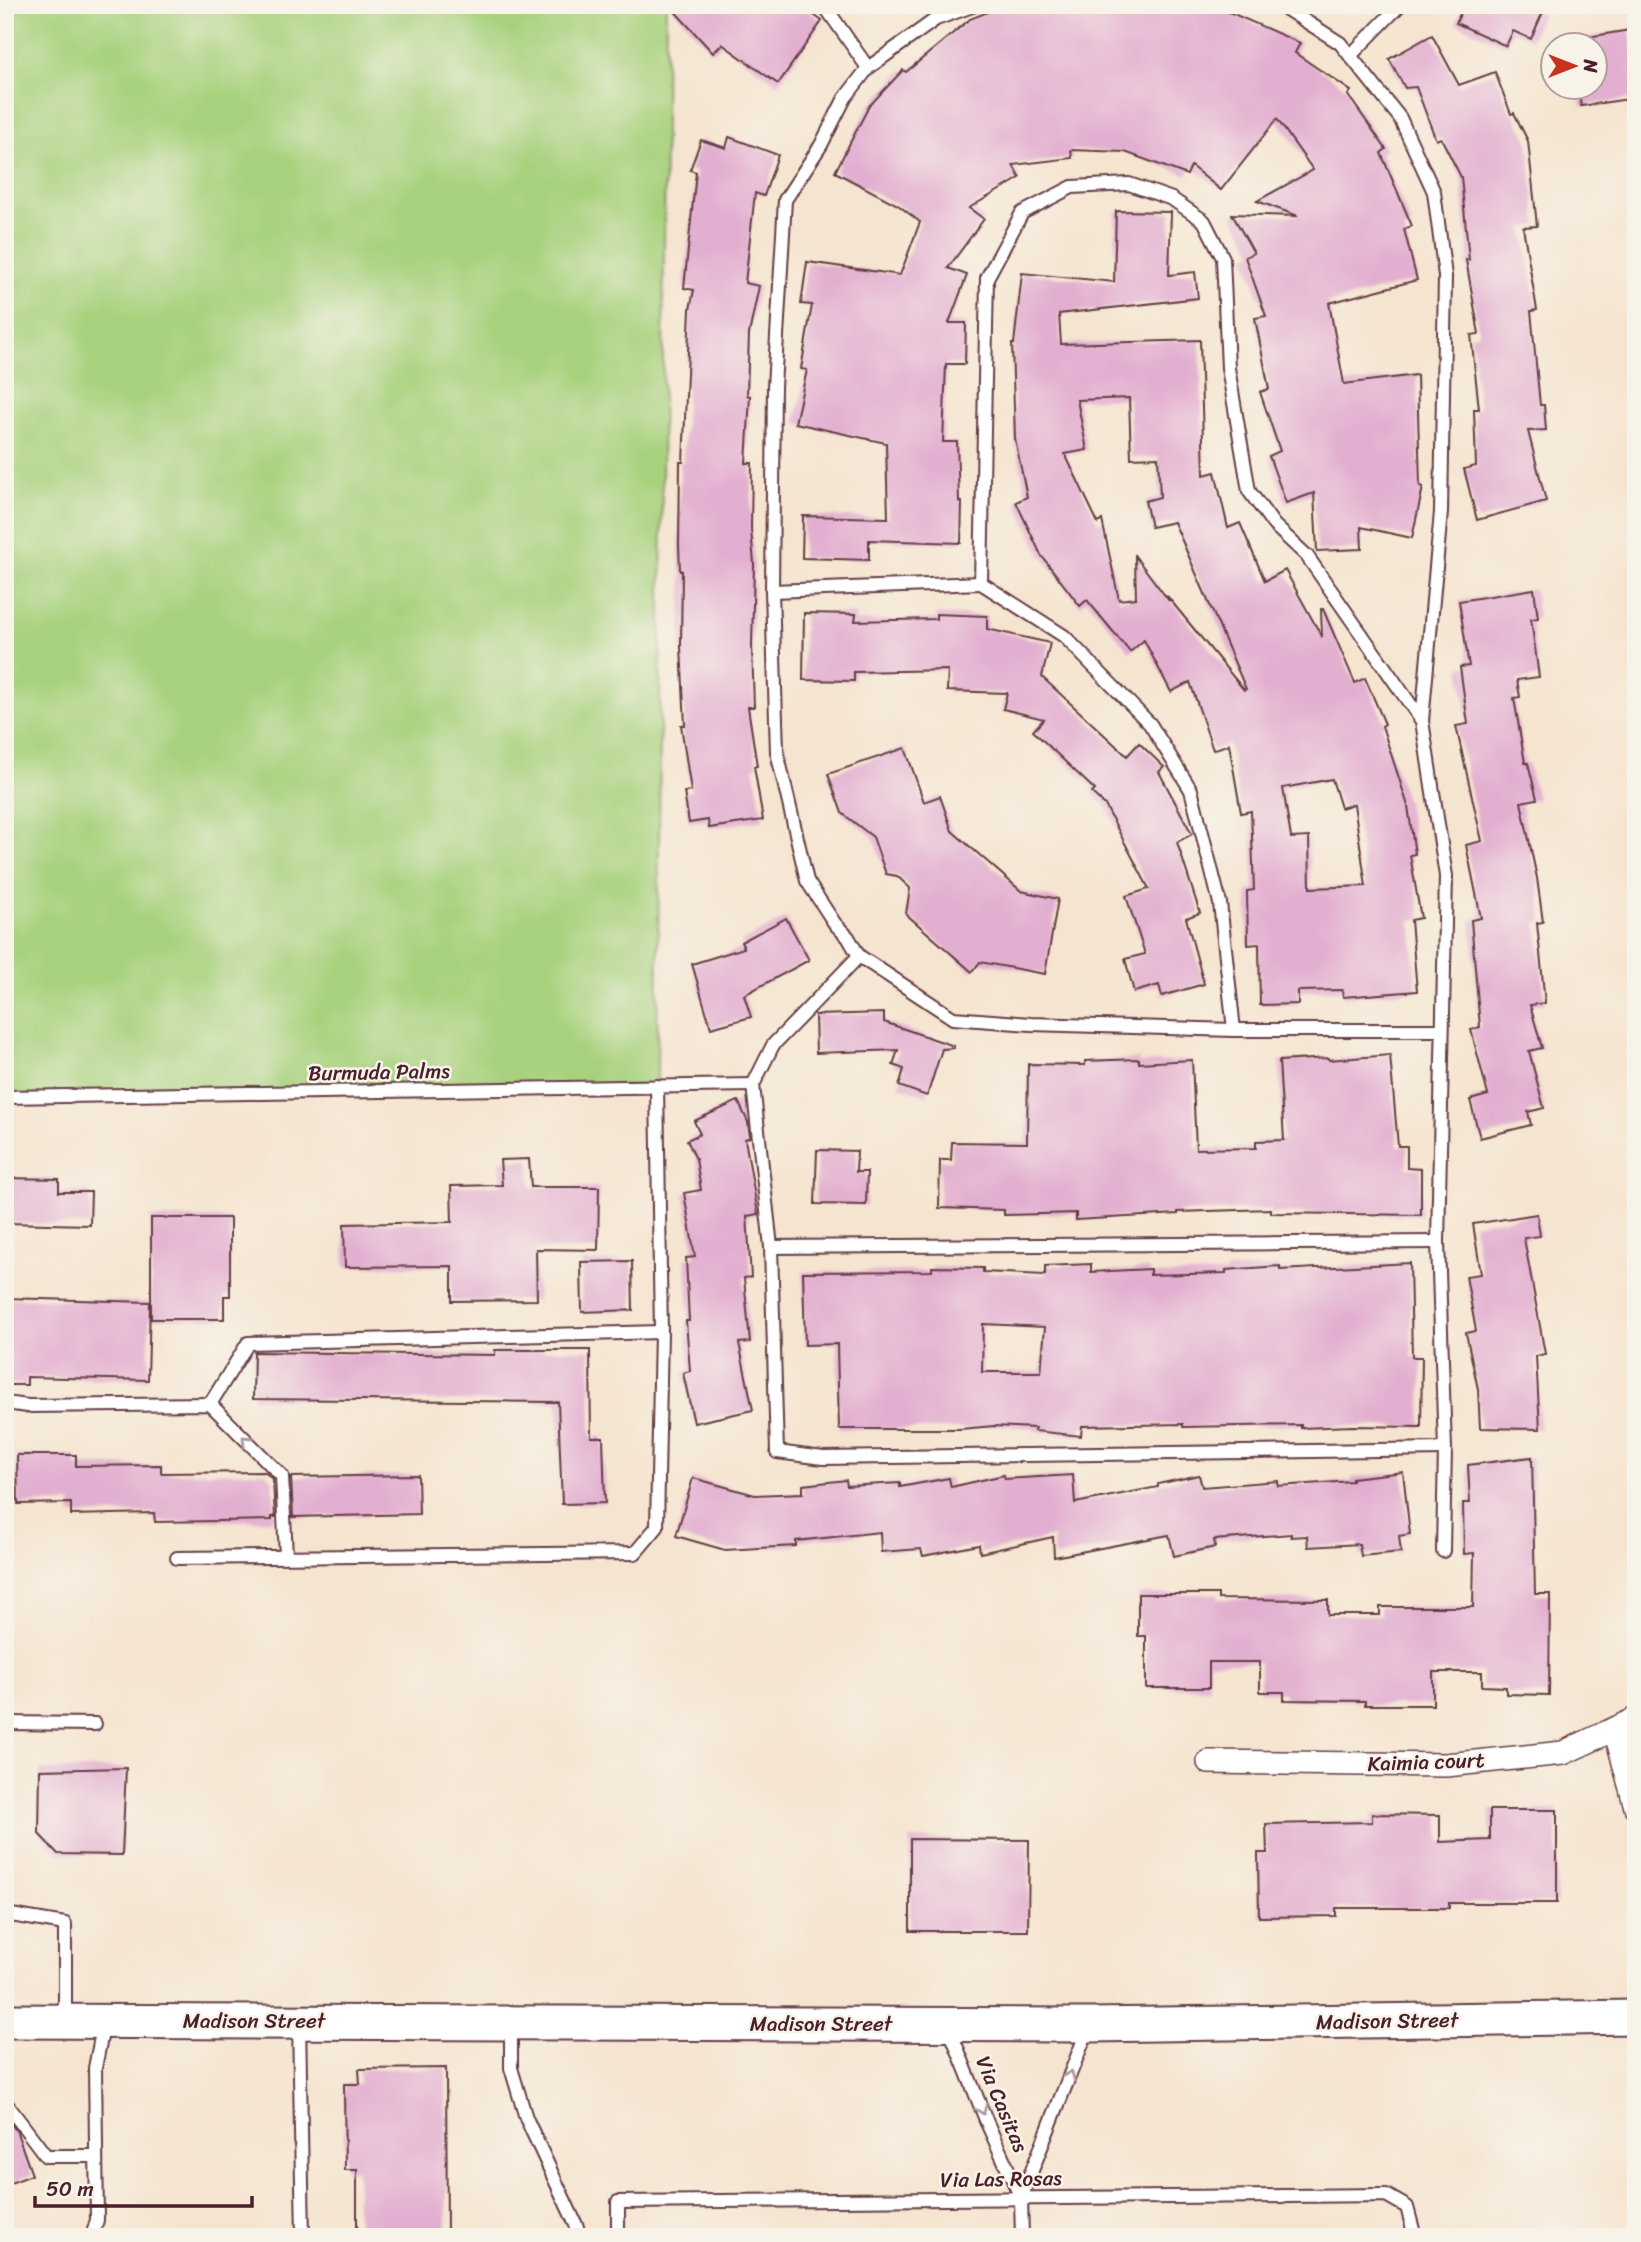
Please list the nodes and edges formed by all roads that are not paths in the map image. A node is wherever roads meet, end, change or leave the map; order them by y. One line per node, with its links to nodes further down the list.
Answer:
1 (824, 5): 6 (lane)
2 (975, 5): 6 (lane)
3 (1280, 5): 5 (lane)
4 (1400, 5): 5 (lane)
5 (1350, 56): 9 (lane)
6 (868, 68): 8 (lane)
7 (981, 583): 8 (lane); 9 (lane); 11 (lane)
8 (772, 591): 10 (lane)
9 (1422, 721): 12 (lane)
10 (859, 956): 11 (lane); 13 (lane)
11 (1234, 1030): 12 (lane)
12 (1441, 1030): 16 (lane)
13 (752, 1085): 14 (lane, Burmuda Palms); 17 (lane)
14 (657, 1086): 15 (lane, Burmuda Palms); 18 (lane)
15 (5, 1097)
16 (1438, 1242): 17 (lane); 21 (lane)
17 (771, 1247): 21 (lane)
18 (661, 1332): 20 (lane); 23 (lane)
19 (5, 1402): 20 (lane)
20 (210, 1404): 23 (lane, one-way to 20)
21 (1445, 1448): 22 (lane)
22 (1443, 1551)
23 (286, 1556): 24 (lane)
24 (177, 1558)
25 (1636, 1719): 28 (street, Kaimia court)
26 (5, 1723): 27 (lane)
27 (95, 1724)
28 (1615, 1729): 29 (street, Kaimia court); 30 (street)
29 (1209, 1762)
30 (1636, 1807)
31 (5, 1914): 33 (lane)
32 (1636, 2017): 39 (main road, Madison Street)
33 (65, 2020): 34 (main road, Madison Street); 35 (main road, Madison Street)
34 (104, 2020): 36 (main road, Madison Street); 41 (lane)
35 (5, 2021)
36 (299, 2021): 37 (main road, Madison Street); 44 (lane)
37 (511, 2022): 38 (main road, Madison Street); 45 (lane)
38 (948, 2024): 39 (main road, Madison Street); 42 (lane, Via Casitas, one-way to 42)
39 (1090, 2025): 42 (lane, Via Casitas, one-way to 39)
40 (5, 2102): 41 (lane)
41 (96, 2156): 43 (lane)
42 (1021, 2198): 46 (lane, Via Las Rosas); 47 (lane, Via Casitas); 48 (lane, Via Las Rosas)
43 (92, 2237)
44 (303, 2237)
45 (577, 2237)
46 (618, 2237)
47 (1022, 2237)
48 (1415, 2237)

